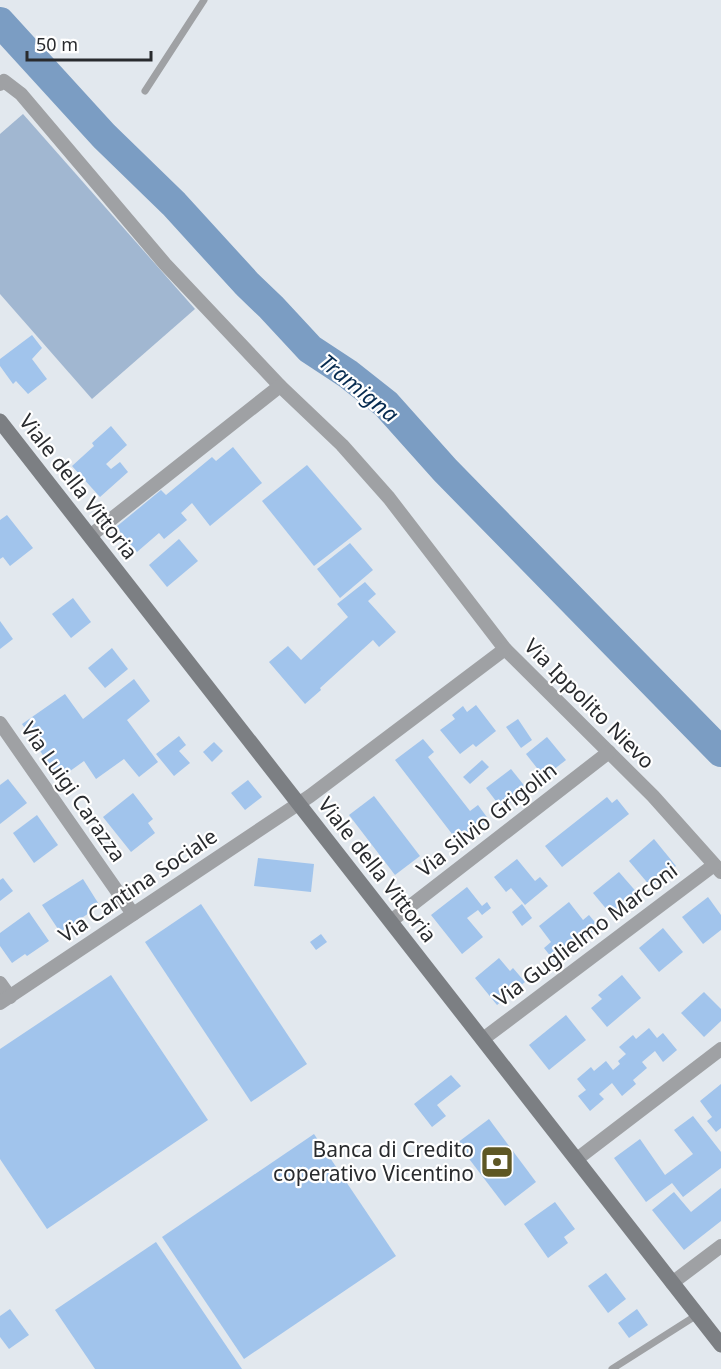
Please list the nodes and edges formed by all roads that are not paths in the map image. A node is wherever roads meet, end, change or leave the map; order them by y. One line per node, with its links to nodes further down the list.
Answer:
1 (204, 0): 3 (lane)
2 (0, 84): 4 (street)
3 (145, 91)
4 (280, 386): 6 (street); 7 (street)
5 (0, 421): 6 (street, Viale della Vittoria)
6 (90, 536): 10 (street, Viale della Vittoria)
7 (505, 649): 9 (street, Via Ippolito Nievo); 10 (street, Via Ippolito Nievo)
8 (0, 723): 12 (street, Via Luigi Carazza)
9 (609, 752): 11 (street, Via Ippolito Nievo); 13 (street, Via Silvio Grigolin)
10 (298, 803): 12 (street, Via Cantina Sociale); 13 (street, Viale della Vittoria)
11 (718, 868): 16 (street, Via Guglielmo Marconi)
12 (133, 914): 15 (street, Via Cantina Sociale)
13 (391, 921): 16 (street, Viale della Vittoria)
14 (0, 983): 15 (street)
15 (5, 1000)
16 (483, 1040): 18 (street, Viale della Vittoria)
17 (721, 1049): 18 (street)
18 (577, 1159): 20 (street, Viale della Vittoria)
19 (721, 1246): 20 (street)
20 (672, 1283): 21 (street, Viale della Vittoria)
21 (698, 1315): 22 (street, Viale della Vittoria); 23 (lane)
22 (721, 1345)
23 (612, 1369)

